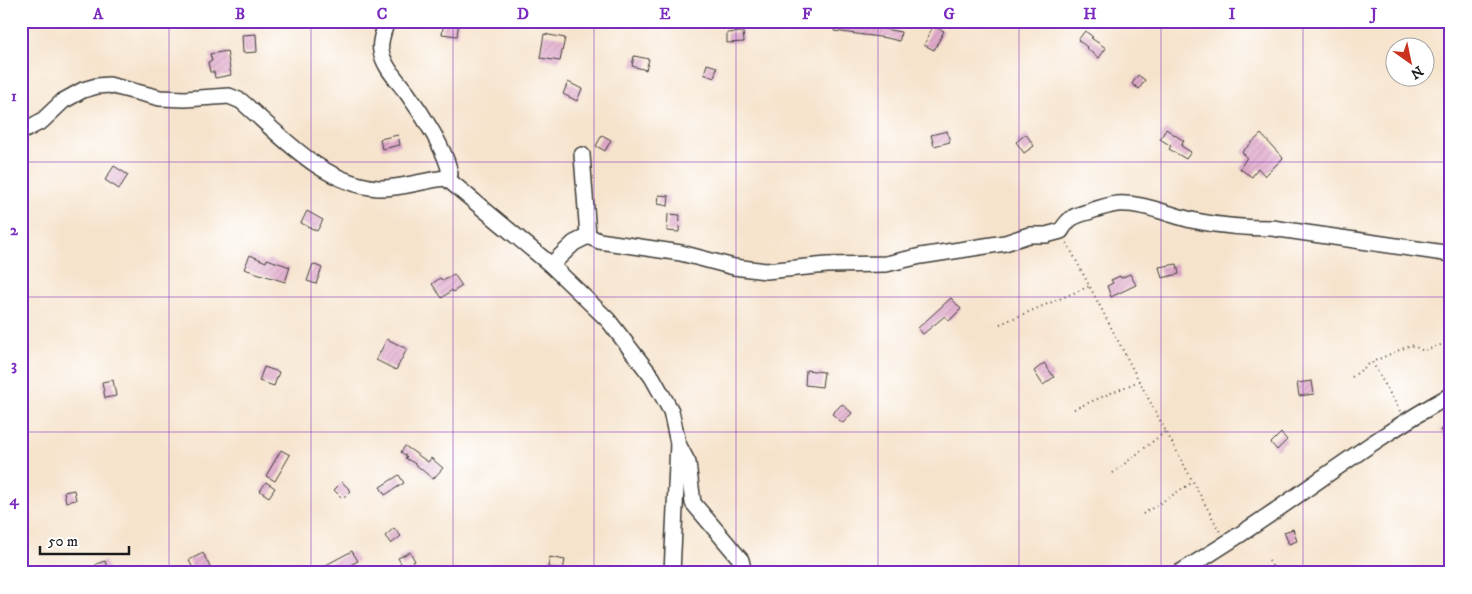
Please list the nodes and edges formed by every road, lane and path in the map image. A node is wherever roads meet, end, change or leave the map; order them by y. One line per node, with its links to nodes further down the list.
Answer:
1 (387, 21): 4 (street)
2 (21, 132): 4 (street)
3 (582, 155): 6 (street)
4 (446, 178): 8 (street)
5 (1061, 231): 6 (street); 7 (street); 9 (path)
6 (588, 236): 8 (street)
7 (1451, 254)
8 (551, 265): 19 (street)
9 (1090, 286): 10 (path); 14 (path)
10 (1000, 324)
11 (1449, 342): 12 (path)
12 (1372, 362): 13 (path); 17 (path)
13 (1352, 377)
14 (1139, 382): 16 (path); 18 (path)
15 (1451, 395): 17 (street)
16 (1074, 409)
17 (1406, 422): 23 (street)
18 (1166, 431): 20 (path); 21 (path)
19 (678, 443): 25 (street); 26 (street)
20 (1113, 473)
21 (1193, 482): 22 (path); 23 (path)
22 (1143, 514)
23 (1226, 543): 27 (street)
24 (1269, 561): 28 (path)
25 (672, 573)
26 (744, 573)
27 (1179, 573)
28 (1276, 573)

